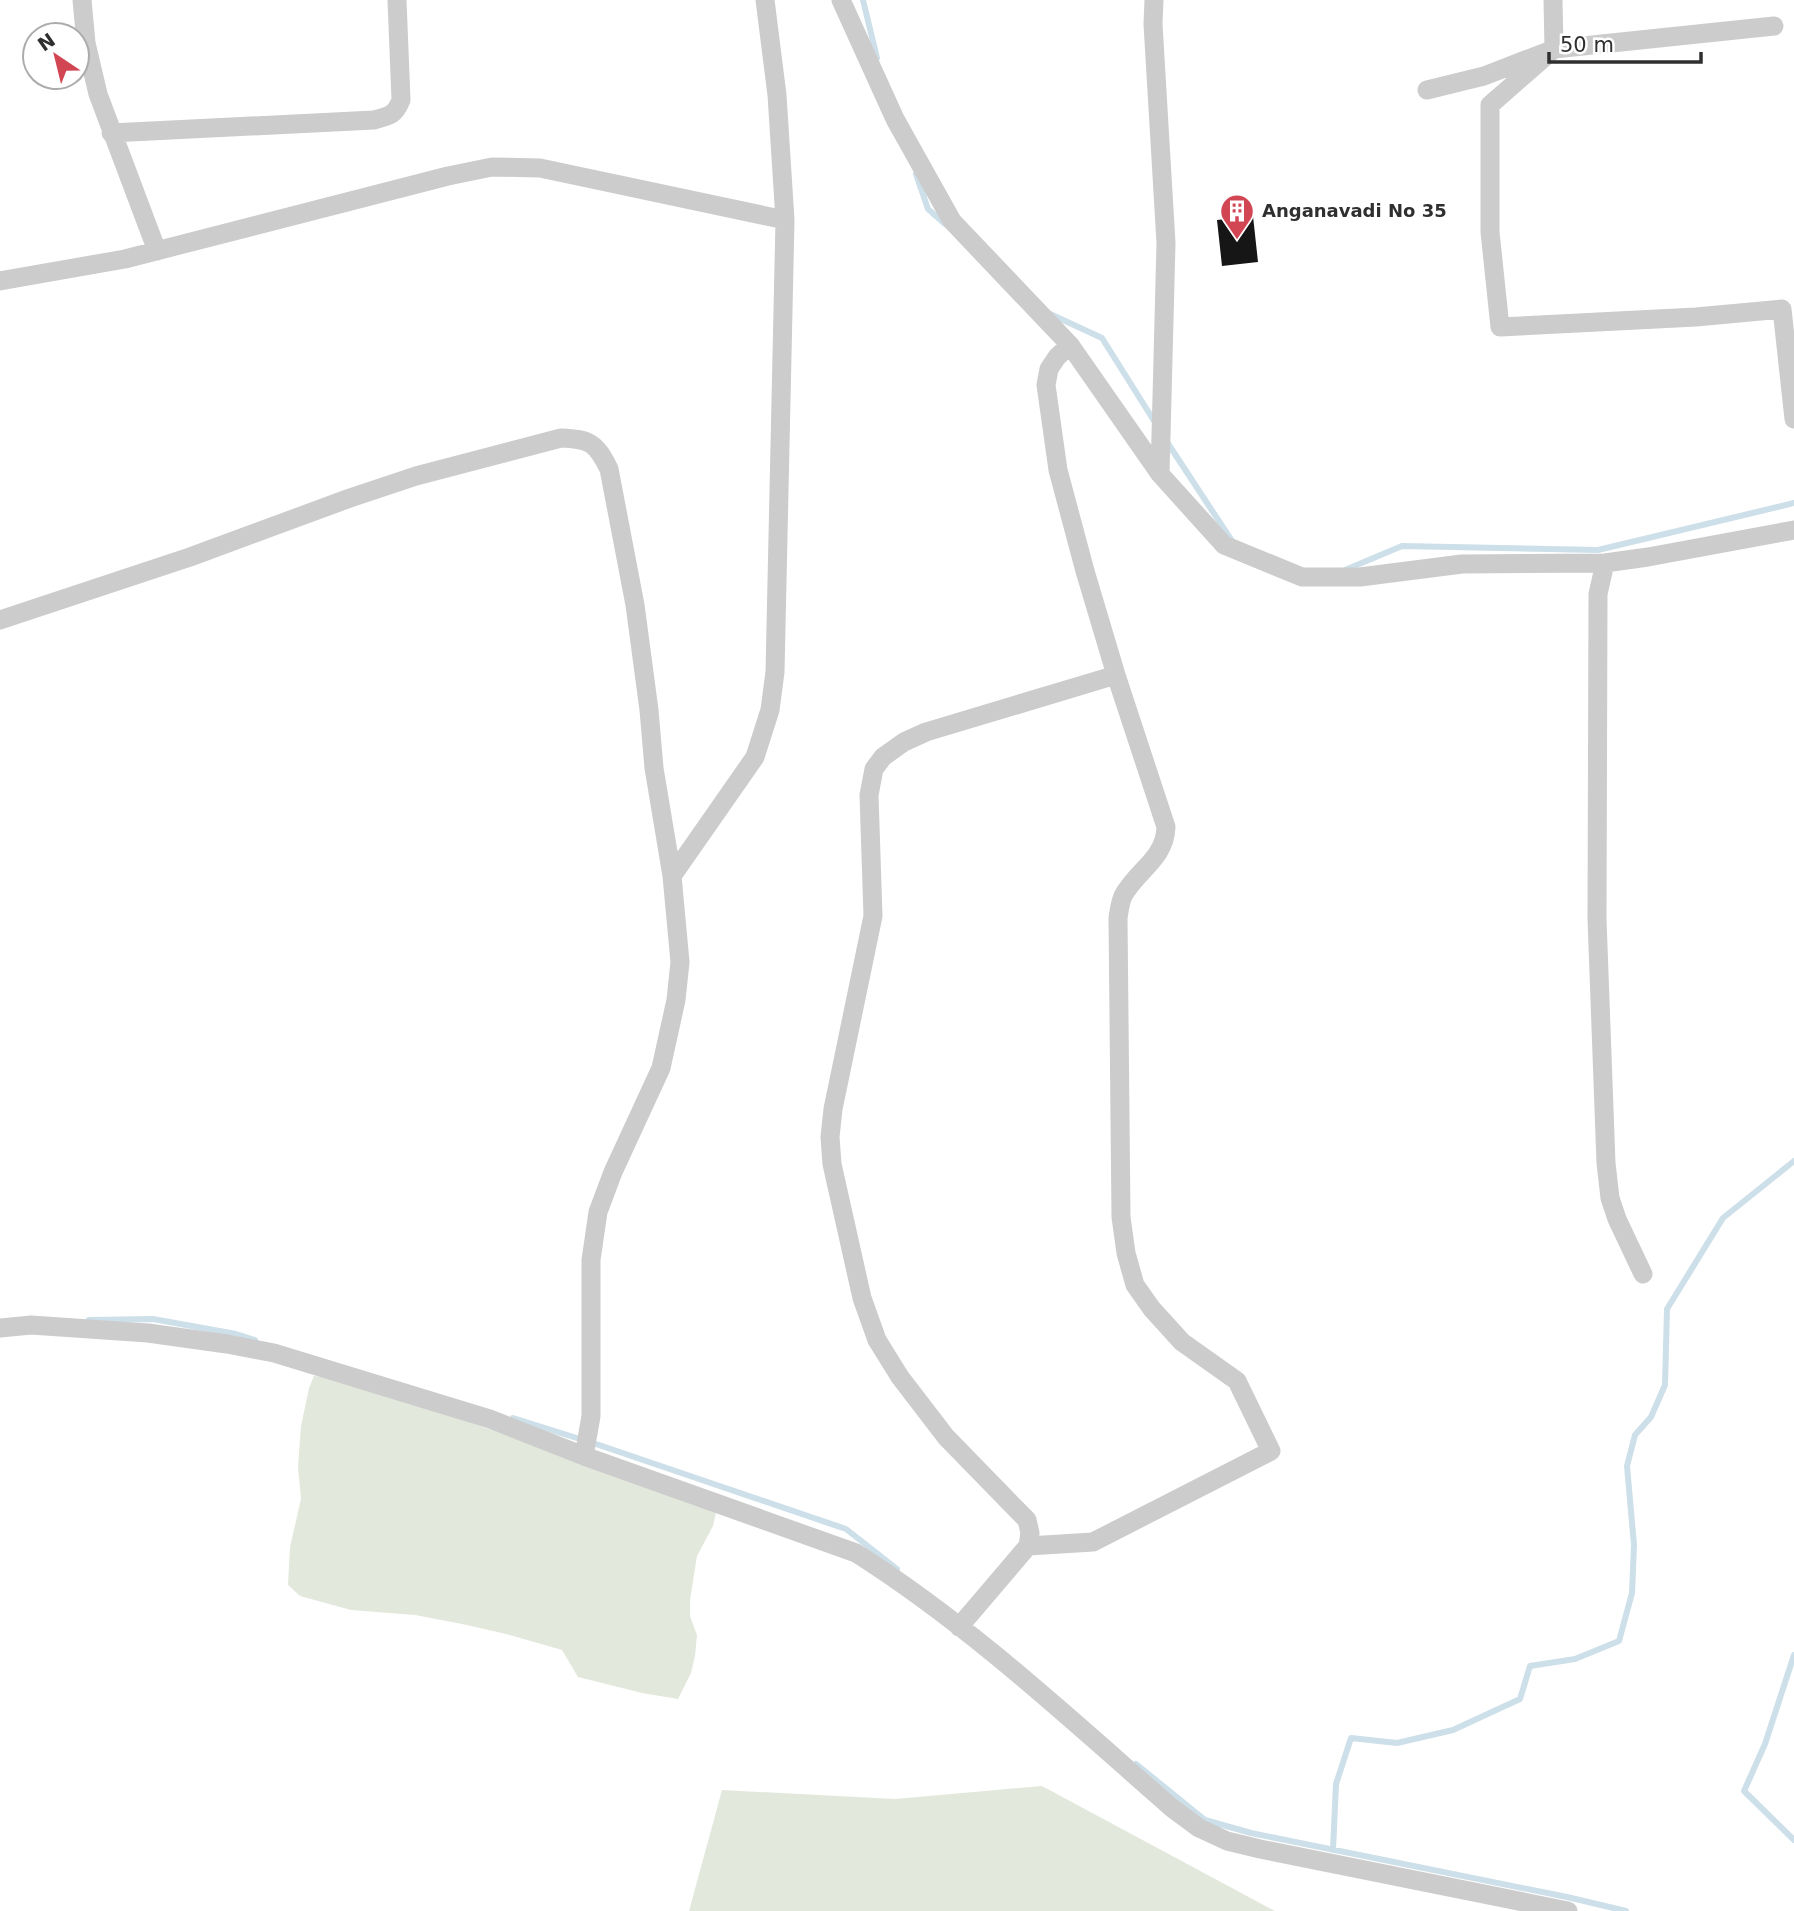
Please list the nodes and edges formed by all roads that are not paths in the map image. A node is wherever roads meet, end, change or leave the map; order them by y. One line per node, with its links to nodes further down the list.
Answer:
1 (82, 0): 10 (street)
2 (397, 0): 10 (street)
3 (765, 0): 11 (street)
4 (841, 0): 14 (street)
5 (1154, 0): 16 (street)
6 (1553, 0): 8 (street)
7 (1774, 26): 8 (street)
8 (1554, 50): 9 (street); 15 (street)
9 (1427, 90)
10 (111, 133): 12 (street)
11 (785, 220): 12 (street); 21 (street)
12 (157, 251): 13 (street)
13 (0, 281)
14 (1070, 345): 16 (street); 20 (street)
15 (1794, 419)
16 (1160, 474): 18 (street)
17 (1794, 530): 18 (street)
18 (1605, 563): 22 (street)
19 (0, 620): 21 (street)
20 (1116, 675): 25 (street); 25 (street)
21 (672, 876): 24 (street)
22 (1643, 1274)
23 (0, 1328): 24 (street)
24 (585, 1451): 26 (street)
25 (1028, 1546): 26 (street)
26 (959, 1627): 27 (street)
27 (1569, 1911)

